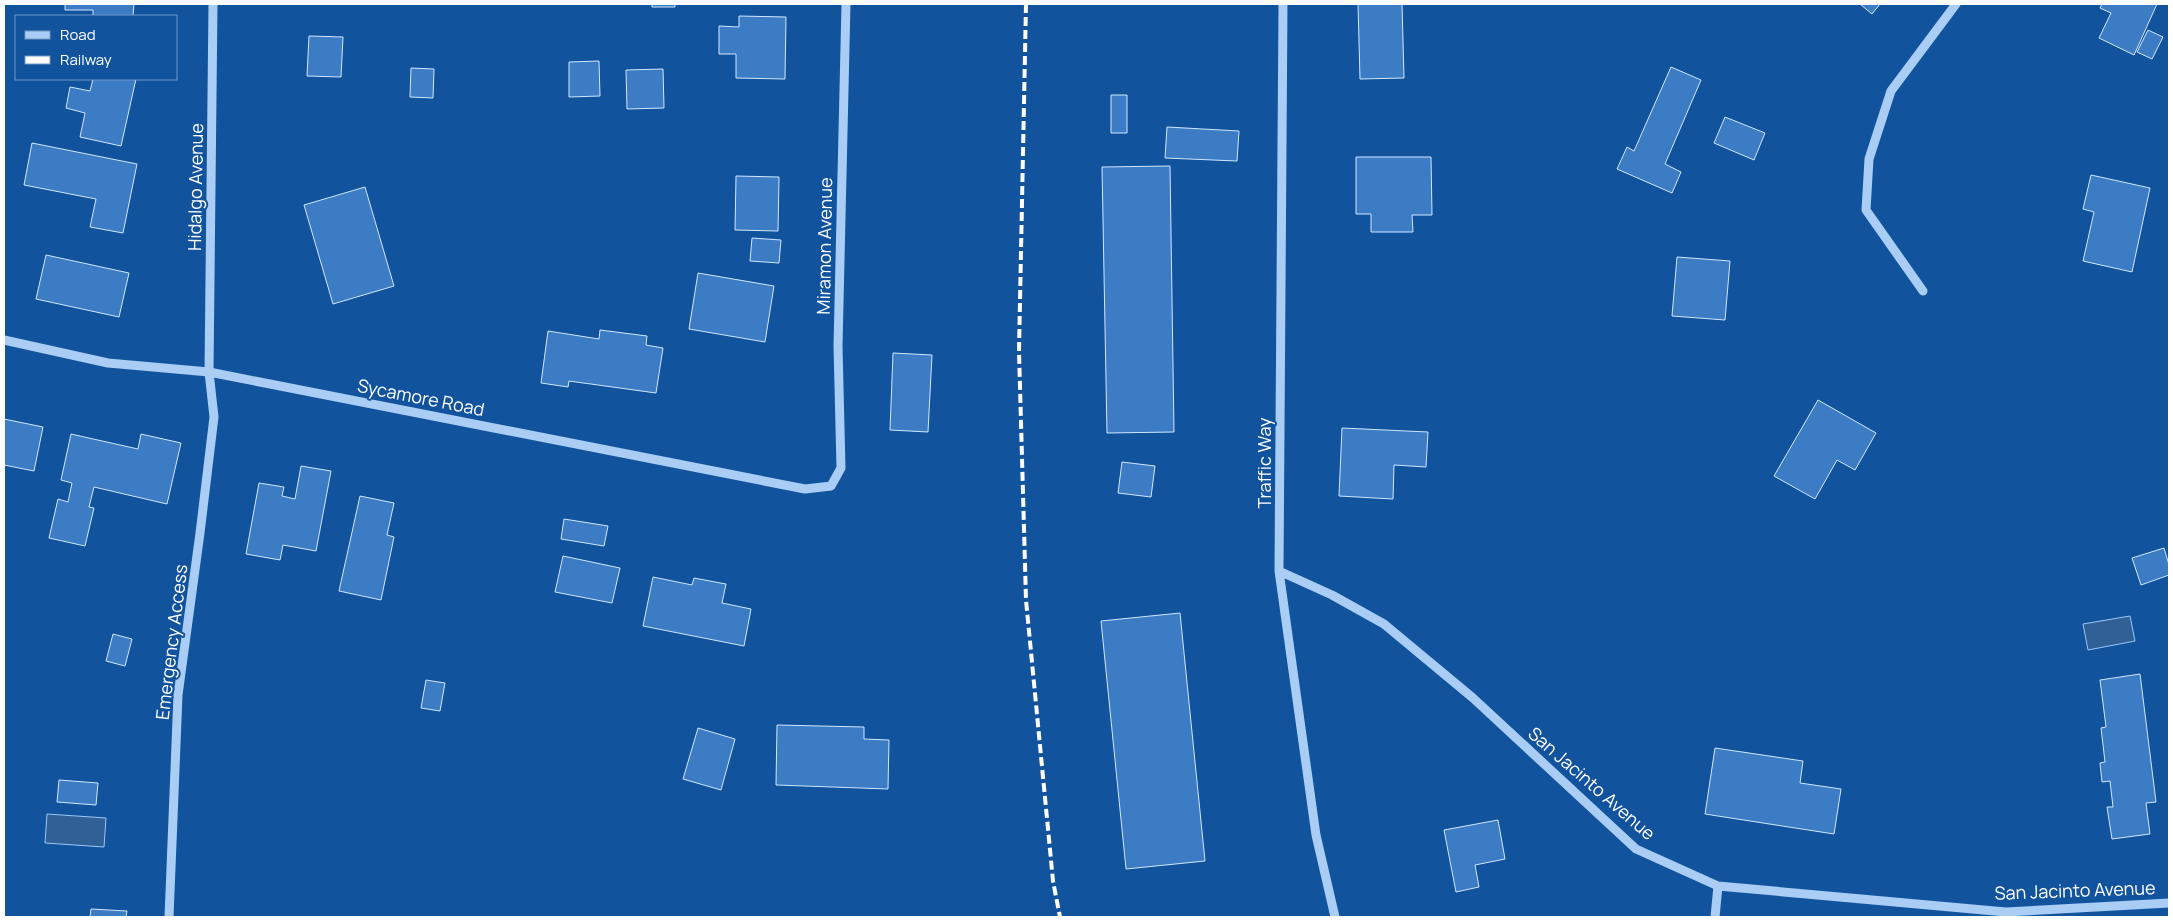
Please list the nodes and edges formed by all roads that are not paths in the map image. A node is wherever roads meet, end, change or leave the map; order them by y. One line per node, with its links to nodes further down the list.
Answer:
1 (213, 4): 7 (street, Hidalgo Avenue)
2 (846, 4): 8 (street, Miramon Avenue)
3 (1283, 4): 9 (street, Traffic Way)
4 (1956, 4): 5 (street)
5 (1922, 291)
6 (4, 340): 7 (street, Sycamore Road)
7 (209, 372): 8 (street, Sycamore Road); 13 (street, Emergency Access)
8 (830, 486)
9 (1279, 571): 10 (street, San Jacinto Avenue); 14 (street, Traffic Way)
10 (1718, 886): 12 (street, San Jacinto Avenue); 15 (street)
11 (2169, 903): 12 (street, San Jacinto Avenue)
12 (2009, 914)
13 (169, 917)
14 (1335, 917)
15 (1715, 917)

